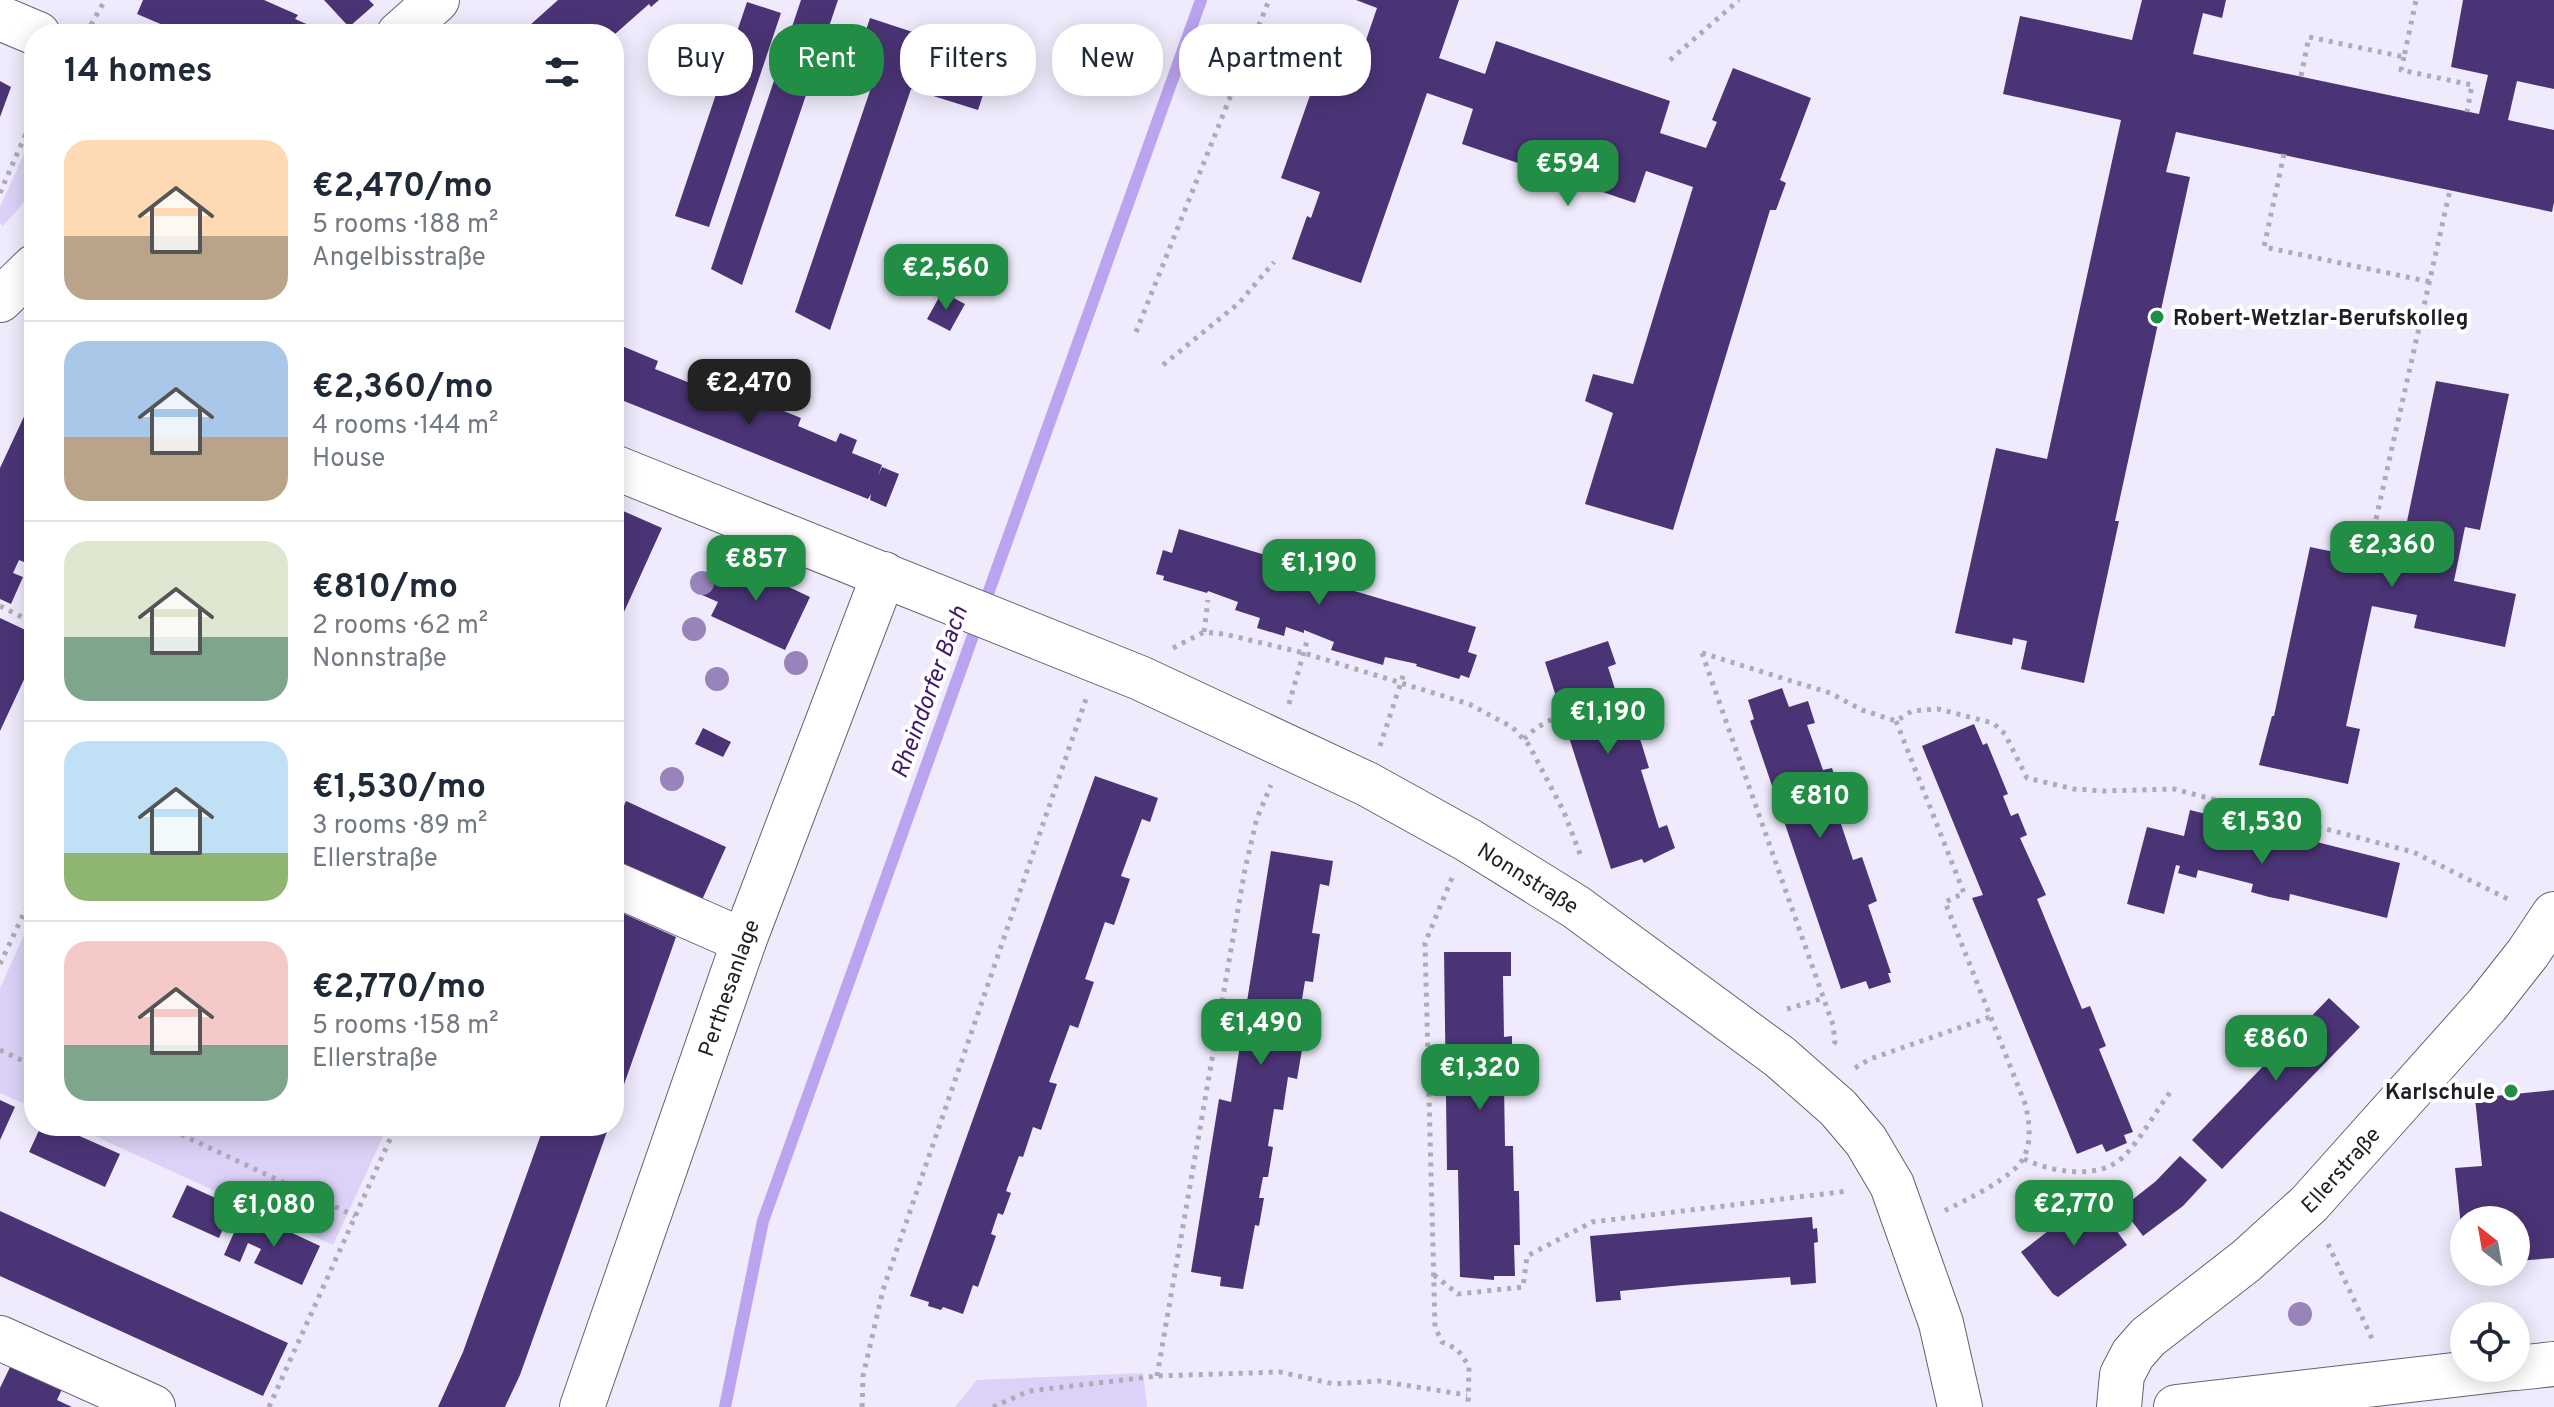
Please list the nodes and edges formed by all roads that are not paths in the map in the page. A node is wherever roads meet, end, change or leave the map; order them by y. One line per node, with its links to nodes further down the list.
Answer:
1 (437, 0): 3 (street)
2 (0, 18): 4 (street)
3 (410, 24)
4 (24, 28)
5 (24, 277): 6 (street)
6 (0, 300)
7 (624, 471): 8 (street, Nonnstraße)
8 (884, 574): 11 (street, Perthesanlage); 18 (street, Nonnstraße)
9 (624, 888): 11 (street)
10 (2552, 918): 19 (street, Ellerstraße)
11 (744, 941): 17 (street, Perthesanlage)
12 (0, 1338): 16 (street)
13 (2554, 1364): 14 (street)
14 (2530, 1366)
15 (2450, 1374): 20 (street)
16 (153, 1407)
17 (582, 1407)
18 (1960, 1407)
19 (2119, 1407)
20 (2176, 1407)

